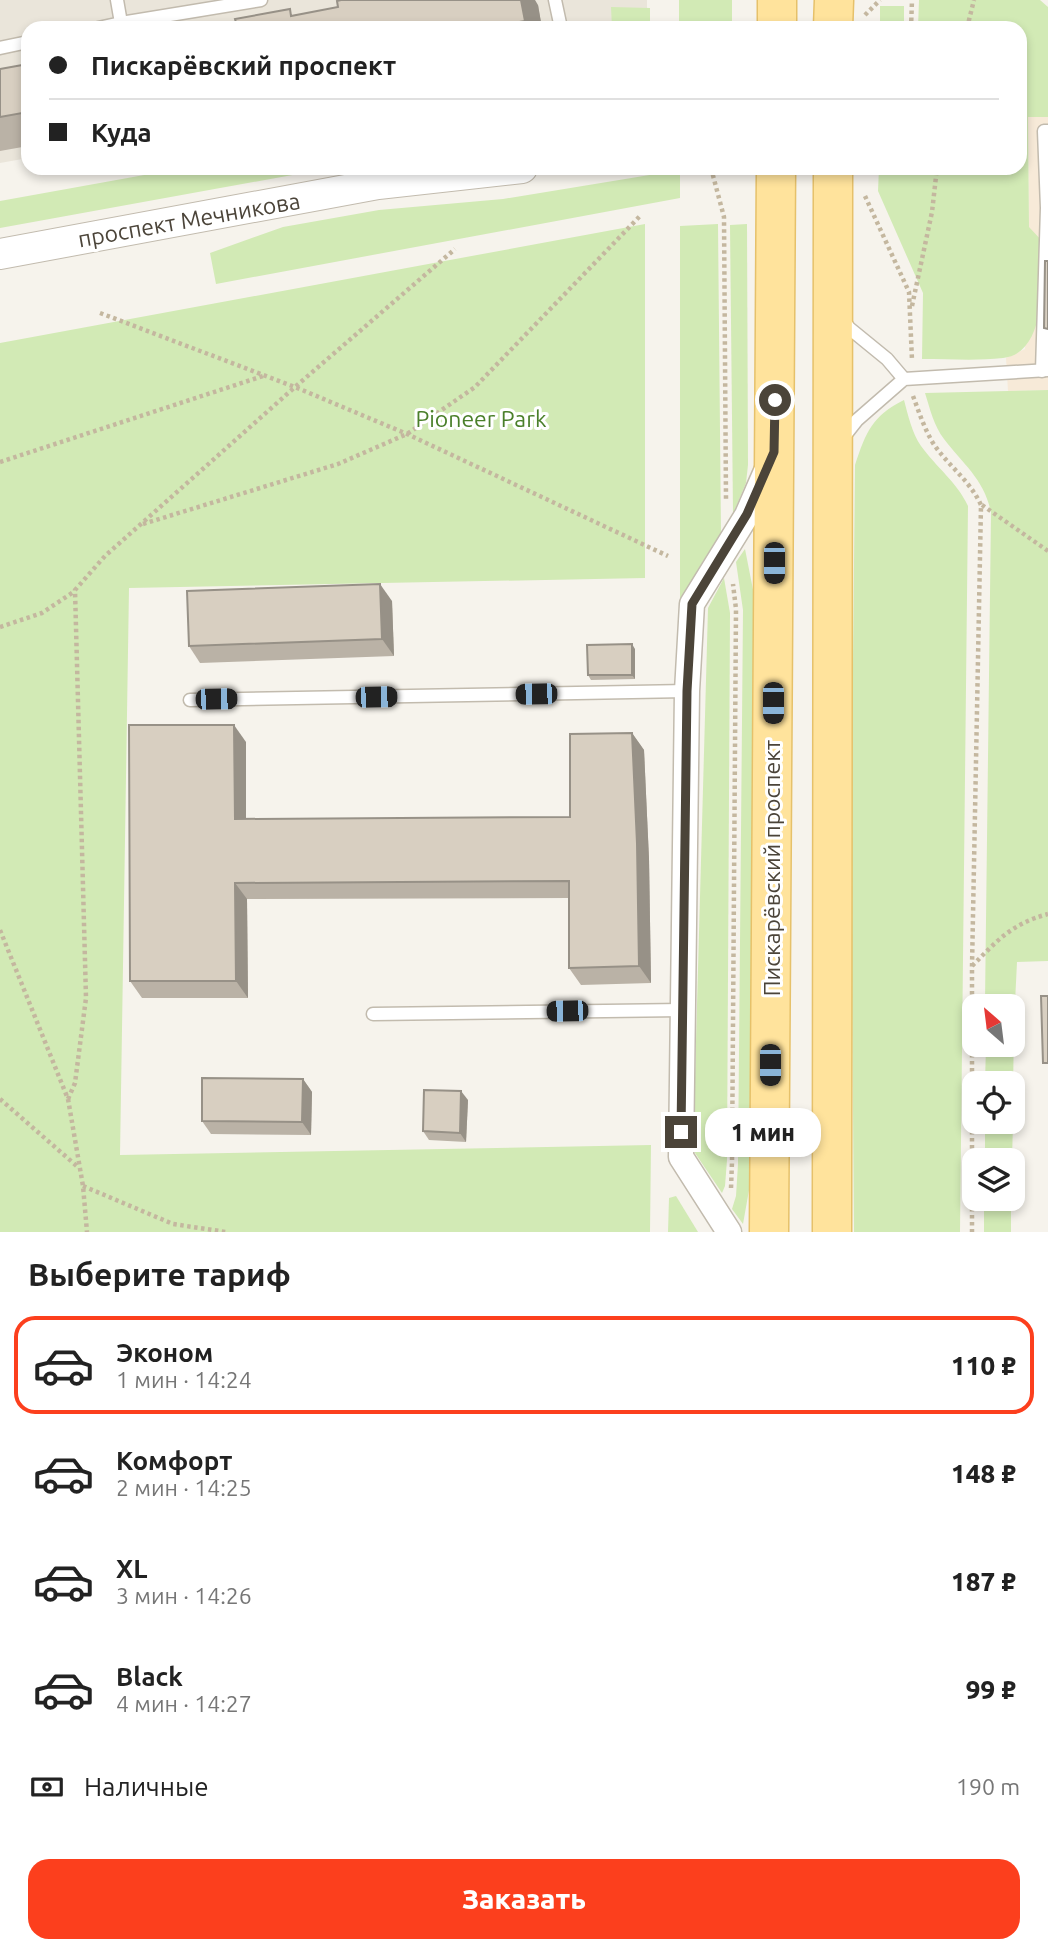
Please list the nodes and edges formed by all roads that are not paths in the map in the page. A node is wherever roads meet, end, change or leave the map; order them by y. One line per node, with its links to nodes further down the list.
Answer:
1 (117, 0): 5 (lane)
2 (261, 0): 6 (lane)
3 (555, 0): 7 (lane)
4 (777, 0): 8 (main road)
5 (121, 21)
6 (133, 21)
7 (560, 21)
8 (777, 21)
9 (21, 44): 10 (lane)
10 (0, 48)
11 (1048, 131): 17 (lane)
12 (412, 175): 16 (street, проспект Мечникова)
13 (459, 175): 16 (street, проспект Мечникова)
14 (776, 175): 23 (main road, Пискарёвский проспект)
15 (833, 175): 19 (main road)
16 (379, 184): 18 (street, проспект Мечникова)
17 (1047, 208): 20 (lane)
18 (0, 254)
19 (833, 298): 21 (lane); 22 (main road)
20 (1045, 371): 21 (lane)
21 (909, 379): 22 (lane)
22 (833, 450): 30 (main road)
23 (774, 452): 24 (street); 29 (main road, Пискарёвский проспект)
24 (687, 691): 25 (lane); 26 (street)
25 (190, 700)
26 (683, 1010): 27 (lane); 28 (street)
27 (373, 1014)
28 (724, 1224)
29 (769, 1232)
30 (832, 1232)

